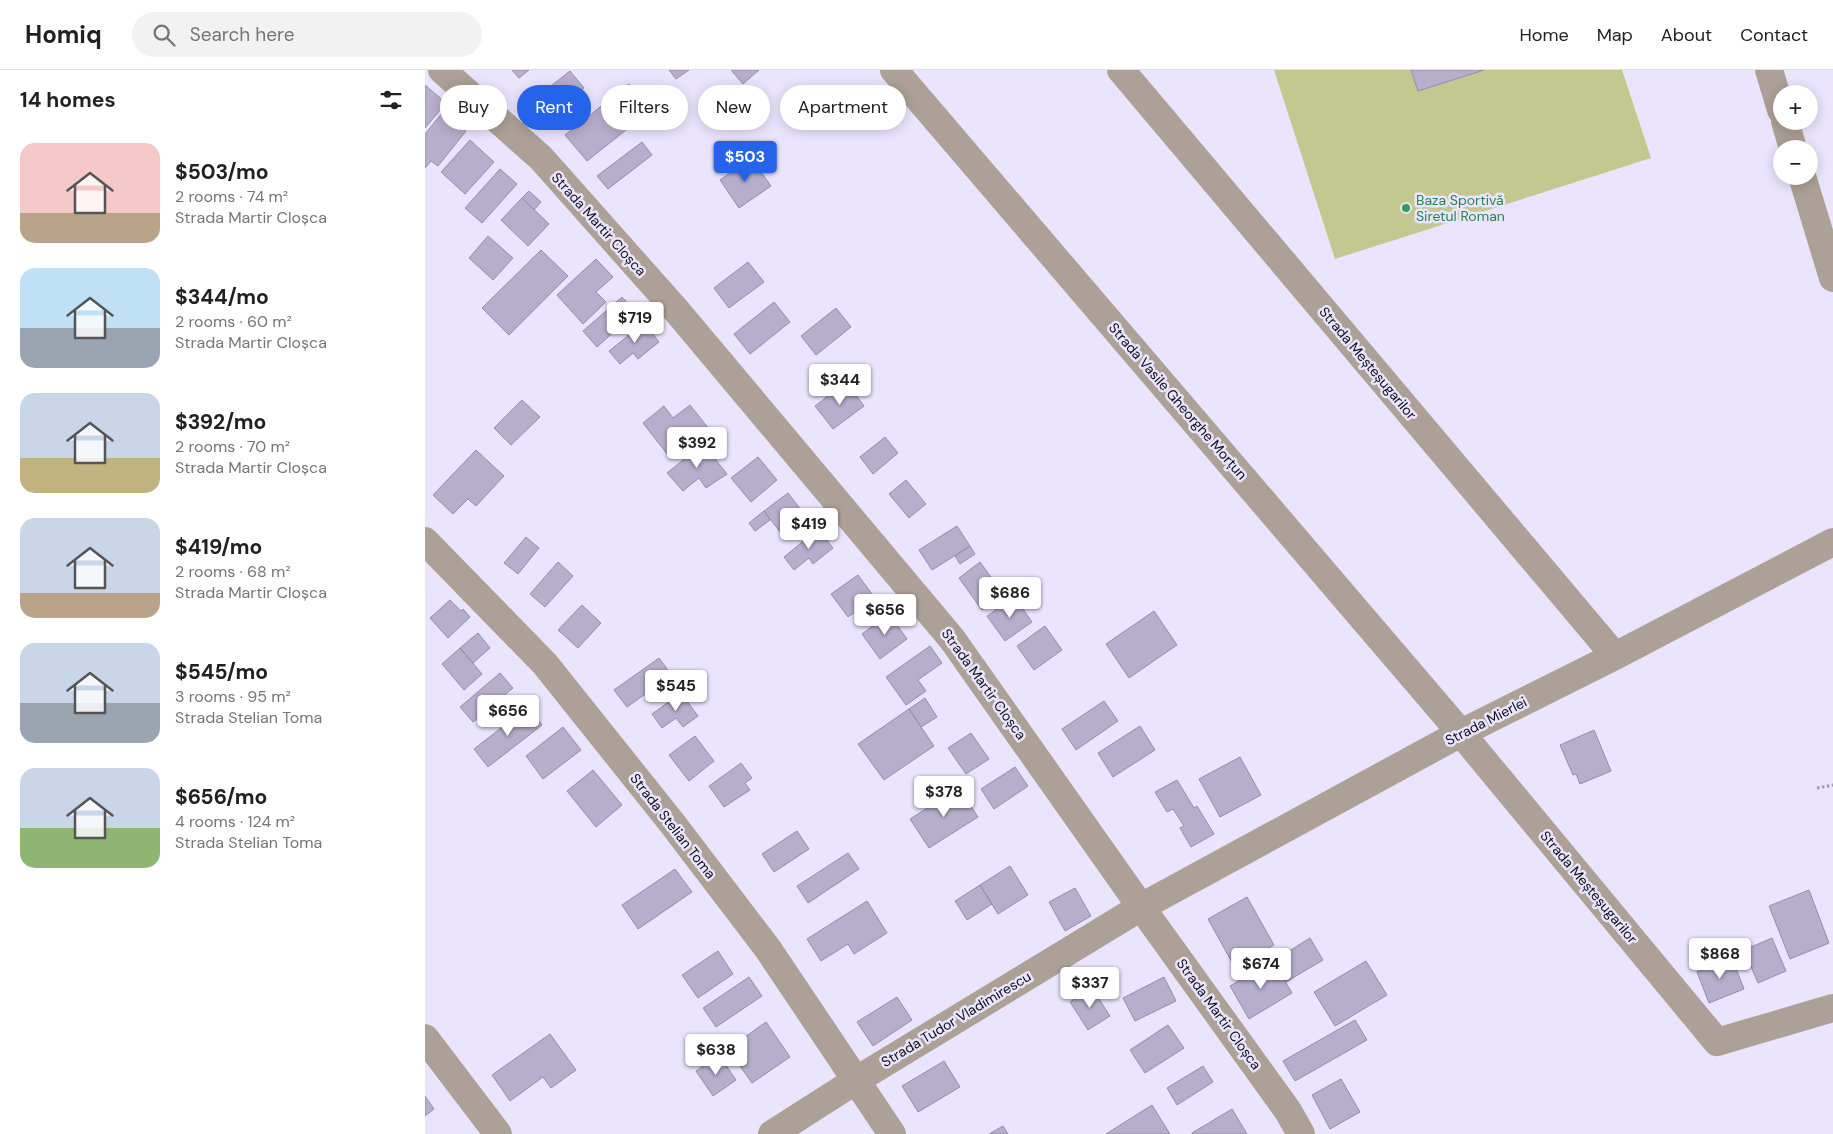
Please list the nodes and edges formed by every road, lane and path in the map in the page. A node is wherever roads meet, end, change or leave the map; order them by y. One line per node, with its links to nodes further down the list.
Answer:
1 (442, 70): 14 (street, Strada Martir Cloșca)
2 (894, 70): 11 (street, Strada Vasile Gheorghe Morțun)
3 (1121, 70): 10 (street, Strada Meșteșugarilor)
4 (1769, 70): 5 (street)
5 (1774, 85)
6 (1805, 185): 7 (street)
7 (1833, 278)
8 (425, 541): 17 (street, Strada Stelian Toma)
9 (1833, 542): 10 (street, Strada Mierlei)
10 (1615, 656): 11 (street, Strada Mierlei)
11 (1461, 733): 14 (street, Strada Mierlei); 15 (street, Strada Meșteșugarilor)
12 (1833, 785): 13 (path)
13 (1817, 788)
14 (1141, 907): 17 (street, Strada Tudor Vladimirescu); 21 (street, Strada Martir Cloșca)
15 (1833, 1008)
16 (425, 1038): 18 (street)
17 (855, 1081): 19 (street, Strada Tudor Vladimirescu); 20 (street, Strada Stelian Toma)
18 (498, 1134)
19 (772, 1134)
20 (892, 1134)
21 (1301, 1134)

